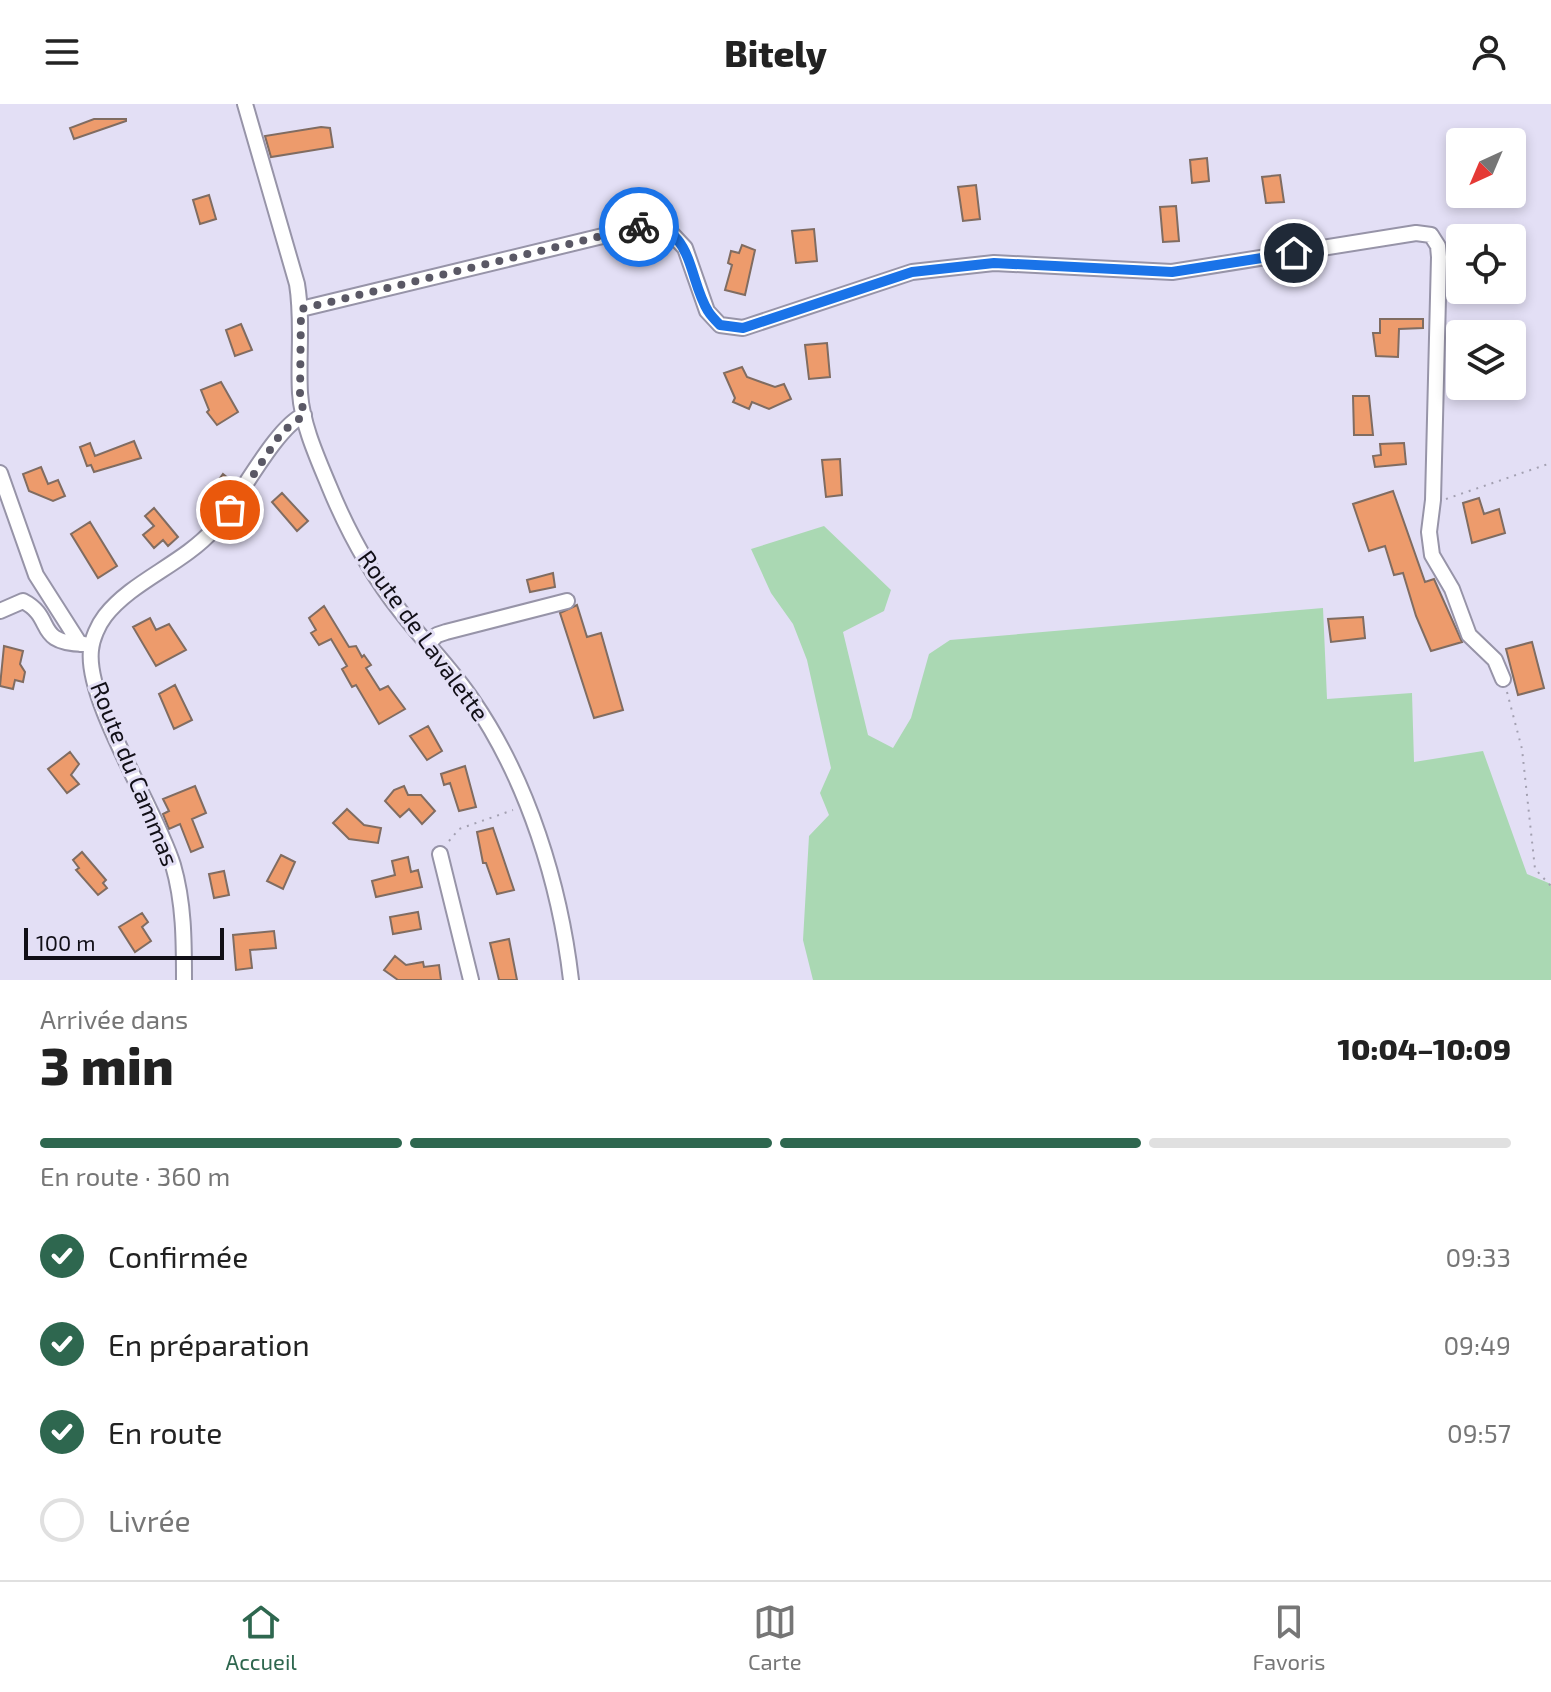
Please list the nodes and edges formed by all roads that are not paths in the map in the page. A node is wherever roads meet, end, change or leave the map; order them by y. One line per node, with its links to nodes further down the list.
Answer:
1 (245, 104): 2 (street, Route de Lavalette)
2 (301, 309): 3 (street, Route de Lavalette); 9 (street)
3 (304, 415): 7 (street); 8 (street, Route de Lavalette)
4 (0, 473): 7 (street)
5 (567, 601): 8 (street)
6 (0, 611): 7 (street)
7 (86, 644): 11 (street, Route du Cammas)
8 (428, 644): 13 (street, Route de Lavalette)
9 (1503, 679)
10 (440, 854): 12 (street)
11 (184, 980)
12 (471, 980)
13 (571, 980)

